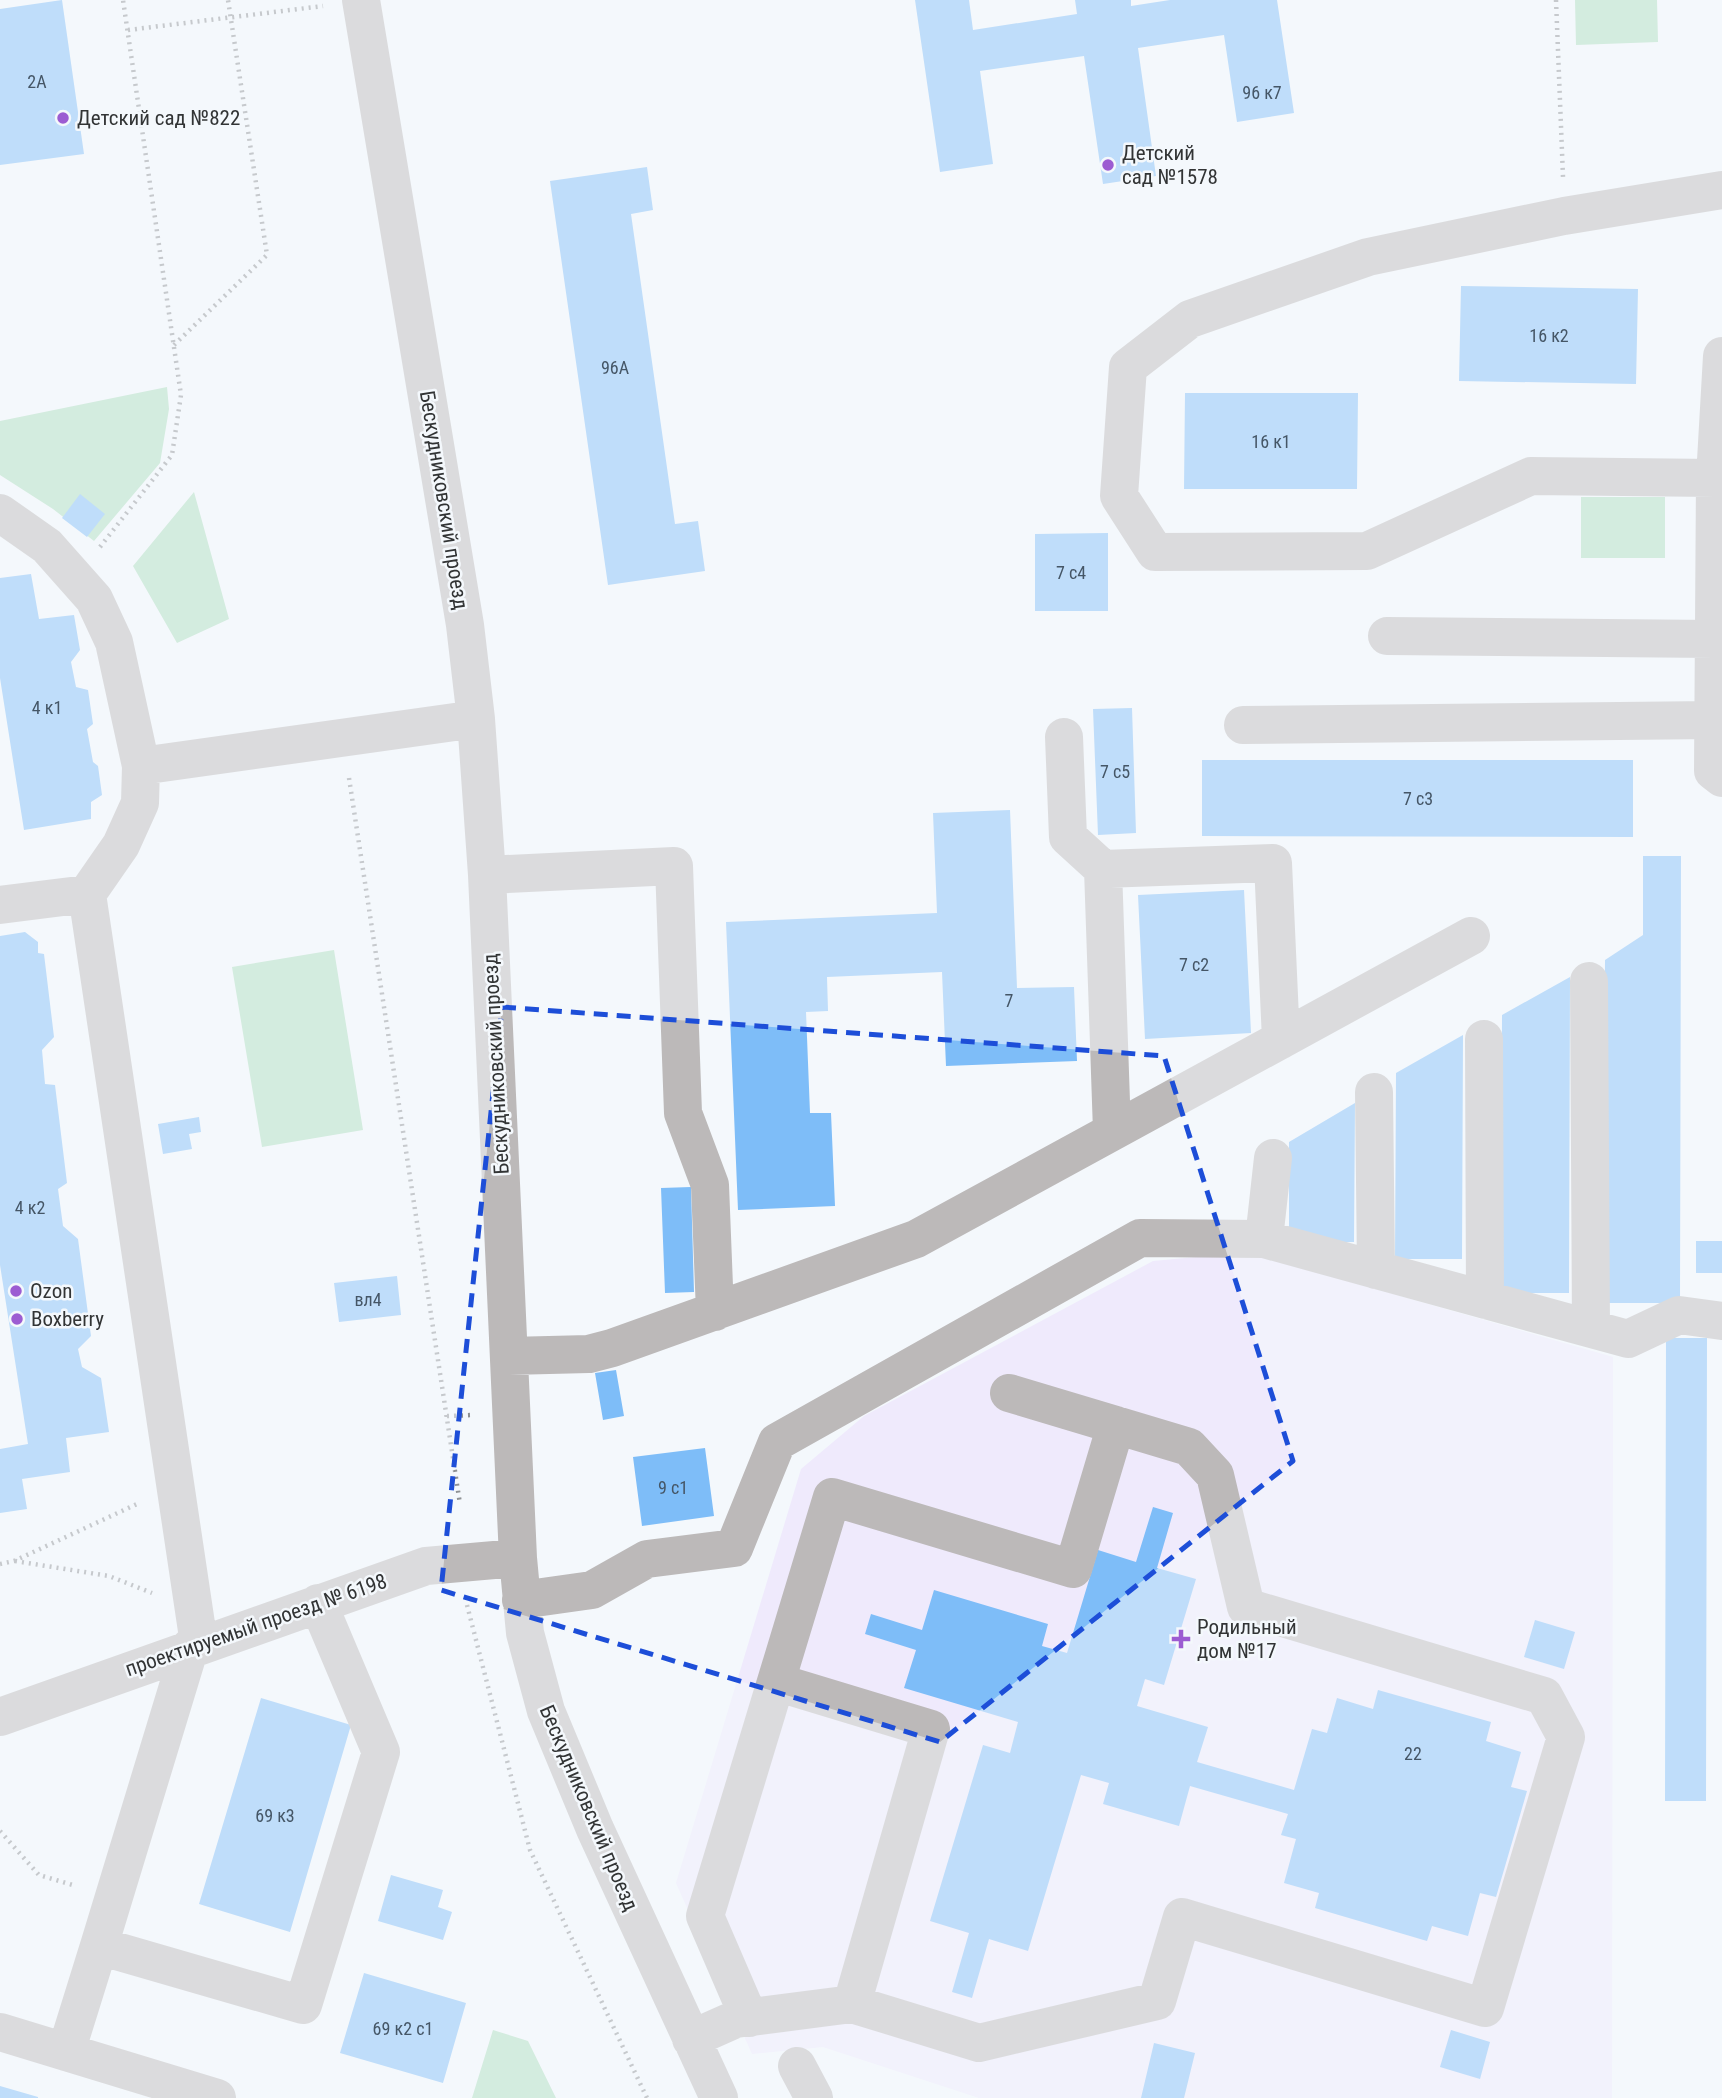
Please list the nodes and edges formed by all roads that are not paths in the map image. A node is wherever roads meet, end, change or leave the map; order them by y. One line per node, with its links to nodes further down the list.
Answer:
1 (362, 1): 8 (street, Бескудниковский проезд)
2 (1722, 190): 4 (street)
3 (1722, 356): 4 (street)
4 (1715, 478): 7 (street)
5 (0, 513): 12 (street)
6 (1387, 636): 7 (street)
7 (1714, 639): 9 (street)
8 (477, 719): 12 (street); 15 (street, Бескудниковский проезд)
9 (1713, 720): 10 (street); 13 (street)
10 (1243, 724)
11 (1064, 737): 14 (street)
12 (141, 765): 16 (street)
13 (1722, 778)
14 (1103, 869): 21 (street); 23 (street)
15 (487, 875): 28 (street); 31 (street, Бескудниковский проезд)
16 (87, 894): 17 (street); 37 (street)
17 (0, 905)
18 (1471, 936): 21 (street)
19 (1589, 981): 30 (street)
20 (1484, 1039): 27 (street)
21 (1281, 1040): 23 (street)
22 (1374, 1092): 26 (street)
23 (1112, 1131): 28 (street)
24 (1273, 1158): 25 (street)
25 (1264, 1239): 26 (street); 35 (street)
26 (1376, 1270): 27 (street)
27 (1485, 1300): 30 (street)
28 (715, 1312): 31 (street)
29 (1722, 1321): 30 (street)
30 (1591, 1329)
31 (509, 1356): 34 (street, Бескудниковский проезд)
32 (1009, 1392): 33 (street)
33 (1116, 1425): 38 (street); 41 (street)
34 (518, 1558): 35 (street, Бескудниковский проезд); 36 (street, проектируемый проезд № 6198)
35 (521, 1600): 44 (street, Бескудниковский проезд)
36 (318, 1603): 37 (street, проектируемый проезд № 6198); 40 (street)
37 (194, 1633): 39 (street, проектируемый проезд № 6198); 40 (street)
38 (776, 1682): 41 (street); 42 (street)
39 (0, 1717)
40 (99, 1946): 45 (street)
41 (852, 2004): 42 (street)
42 (749, 2018): 44 (street)
43 (0, 2032): 45 (street)
44 (691, 2039): 47 (street, Бескудниковский проезд)
45 (66, 2052): 46 (street)
46 (217, 2098)
47 (719, 2098)

